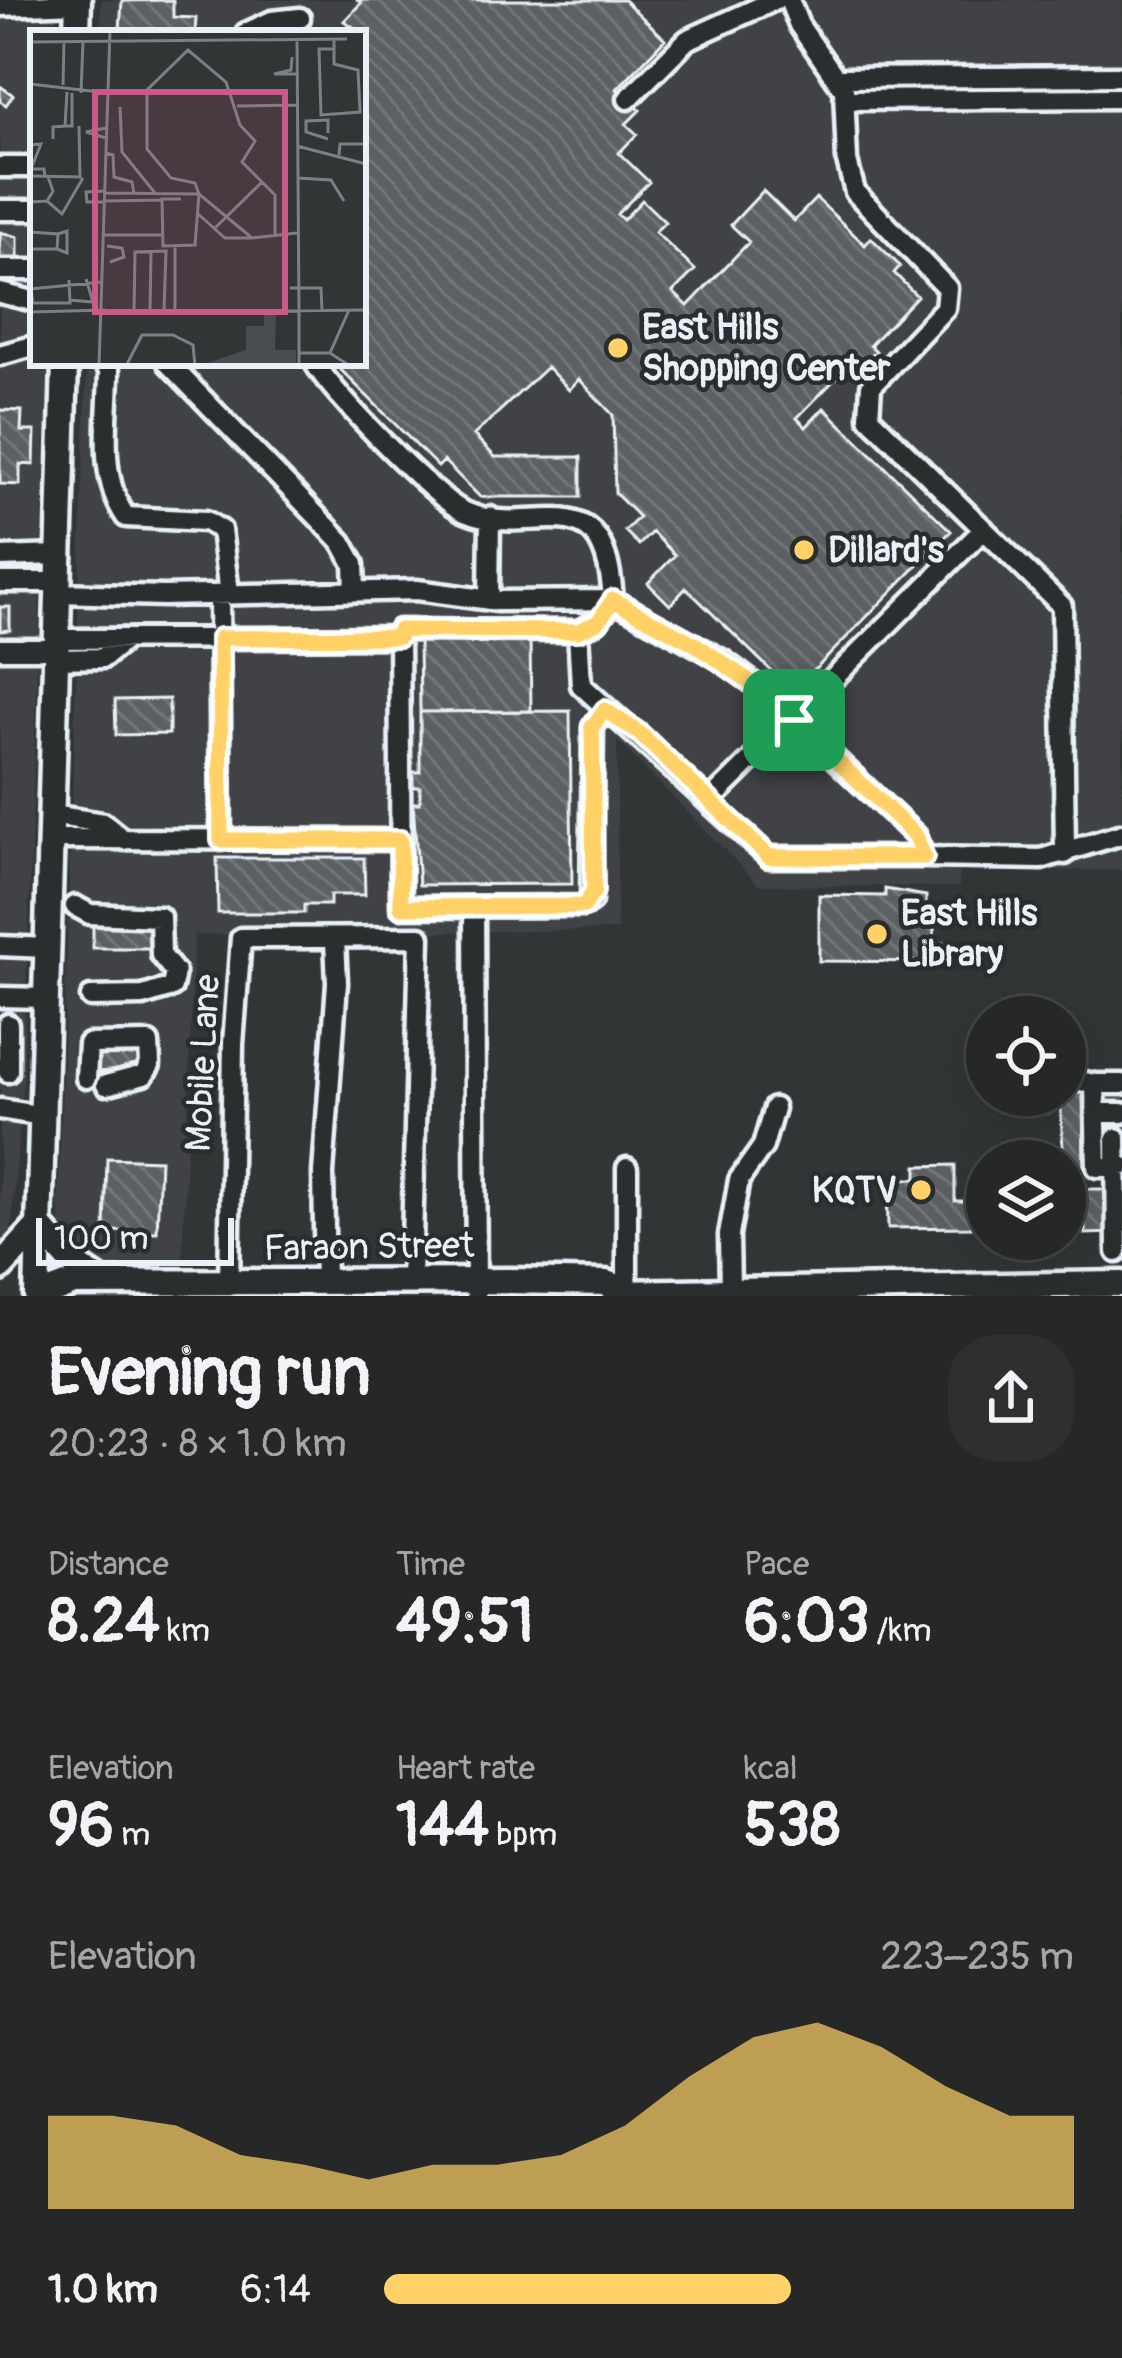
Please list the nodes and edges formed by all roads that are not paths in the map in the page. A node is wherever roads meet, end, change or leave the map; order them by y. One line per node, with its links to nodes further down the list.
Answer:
1 (775, 0): 10 (street)
2 (789, 0): 8 (street)
3 (78, 2): 4 (street)
4 (0, 6)
5 (302, 17): 6 (street)
6 (252, 30)
7 (1122, 76): 8 (street)
8 (839, 79): 11 (street)
9 (1122, 98): 11 (street)
10 (628, 99)
11 (846, 100): 23 (street)
12 (30, 270): 13 (street)
13 (0, 271)
14 (0, 293): 15 (street)
15 (30, 300)
16 (30, 347): 17 (street)
17 (0, 355)
18 (65, 366): 24 (main road)
19 (106, 366): 30 (street)
20 (172, 366): 28 (street)
21 (317, 366): 22 (street)
22 (490, 517): 31 (street); 32 (street)
23 (984, 529): 41 (street); 47 (street)
24 (59, 555): 25 (street); 27 (main road)
25 (0, 557)
26 (0, 582): 27 (street)
27 (59, 588): 30 (street); 39 (main road)
28 (355, 591): 29 (street); 30 (street)
29 (398, 591): 31 (street); 34 (street)
30 (224, 594): 36 (street)
31 (489, 600): 32 (street)
32 (613, 600): 33 (street); 41 (street)
33 (578, 631): 34 (street); 40 (street)
34 (399, 633): 36 (street); 46 (street)
35 (0, 636): 38 (street)
36 (220, 638): 39 (street); 45 (street)
37 (0, 649): 38 (street)
38 (24, 649): 39 (street)
39 (57, 649): 43 (main road)
40 (605, 710): 42 (street); 50 (street)
41 (794, 720): 42 (street); 48 (street)
42 (710, 801): 48 (street)
43 (51, 827): 45 (street); 52 (main road)
44 (1122, 834): 47 (street)
45 (221, 840): 46 (street)
46 (400, 840): 50 (street)
47 (1065, 854): 48 (street)
48 (924, 857)
49 (75, 906): 55 (street)
50 (474, 907): 81 (street)
51 (335, 940): 75 (street, Mobile Lane); 76 (street); 79 (street, Mobile Lane)
52 (37, 948): 53 (street); 56 (main road)
53 (0, 949)
54 (0, 994): 56 (street)
55 (91, 997)
56 (38, 1006): 57 (street); 58 (main road)
57 (4, 1024): 59 (street)
58 (44, 1070): 59 (street); 69 (main road)
59 (4, 1072)
60 (86, 1078): 64 (street)
61 (1086, 1082): 62 (street)
62 (1095, 1084): 63 (street); 67 (street)
63 (1122, 1084)
64 (106, 1085)
65 (774, 1108): 80 (street)
66 (0, 1109): 69 (street)
67 (1096, 1113): 68 (street); 70 (street)
68 (1122, 1113)
69 (43, 1116): 73 (main road)
70 (1112, 1138): 72 (street)
71 (628, 1168): 82 (street)
72 (1119, 1208): 78 (street)
73 (39, 1225): 74 (main road); 77 (main road); 84 (main road)
74 (0, 1268)
75 (411, 1281): 76 (main road, Faraon Street); 81 (main road, Faraon Street)
76 (325, 1282): 79 (main road, Faraon Street)
77 (104, 1283): 79 (main road, Faraon Street); 84 (main road, Faraon Street)
78 (1120, 1284): 83 (main road, Faraon Street)
79 (229, 1285)
80 (730, 1287): 82 (main road, Faraon Street); 83 (main road, Faraon Street)
81 (476, 1288): 82 (main road, Faraon Street)
82 (627, 1290): 85 (main road, Faraon Street)
83 (800, 1291)
84 (39, 1296)
85 (602, 1296)

